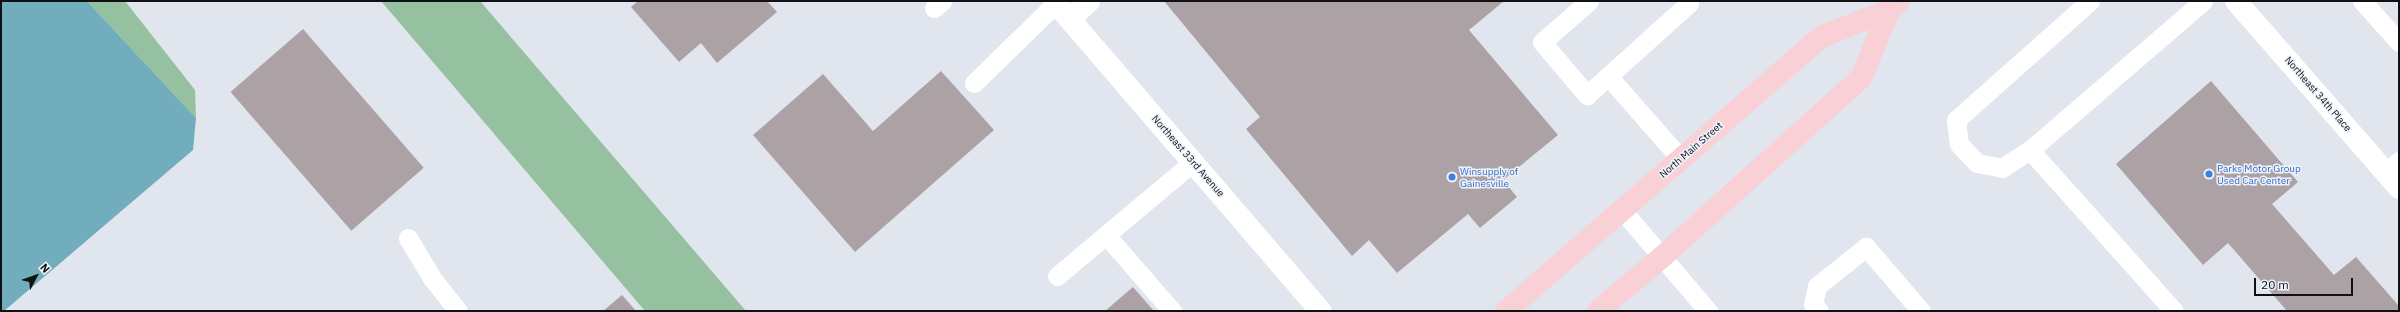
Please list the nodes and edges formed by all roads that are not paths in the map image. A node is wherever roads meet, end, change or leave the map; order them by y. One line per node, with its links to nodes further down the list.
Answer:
1 (1089, 1): 9 (street)
2 (1590, 1): 11 (lane)
3 (1687, 1): 11 (lane)
4 (2090, 1): 13 (lane)
5 (2203, 1): 13 (lane)
6 (2236, 1): 16 (street, Northeast 34th Place)
7 (2362, 1): 10 (lane)
8 (1889, 4): 14 (main road, North Main Street); 20 (main road, North Main Street)
9 (1060, 8): 12 (lane); 15 (street, Northeast 33rd Avenue)
10 (2399, 42)
11 (1608, 76): 14 (lane)
12 (974, 83)
13 (2030, 150): 30 (lane)
14 (1681, 159): 17 (main road, North Main Street)
15 (1193, 162): 18 (lane); 24 (street, Northeast 33rd Avenue)
16 (2395, 174)
17 (1622, 210): 20 (lane); 25 (main road, North Main Street)
18 (1106, 235): 21 (lane); 23 (lane)
19 (408, 238): 22 (lane)
20 (1661, 258): 26 (main road, North Main Street); 27 (lane)
21 (1057, 276)
22 (458, 311)
23 (1172, 311)
24 (1321, 311)
25 (1506, 311)
26 (1598, 311)
27 (1708, 311)
28 (1819, 311): 29 (lane)
29 (1921, 311)
30 (2174, 311)

